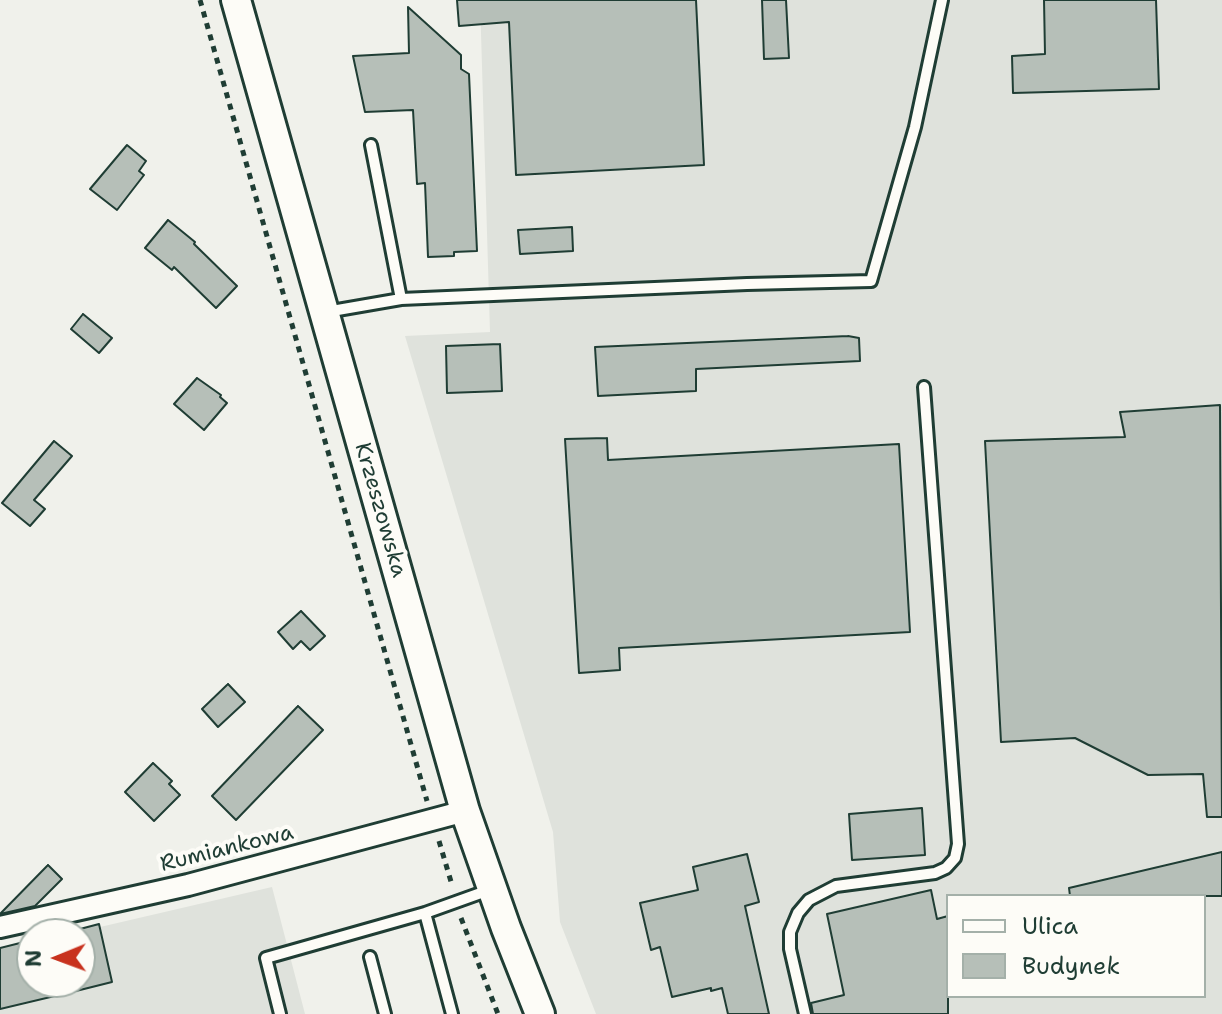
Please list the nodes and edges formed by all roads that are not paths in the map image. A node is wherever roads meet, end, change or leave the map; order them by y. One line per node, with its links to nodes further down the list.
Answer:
1 (236, 0): 5 (main road, Krzeszowska)
2 (942, 0): 4 (lane)
3 (371, 145): 4 (lane)
4 (401, 299): 5 (lane)
5 (324, 312): 7 (main road, Krzeszowska)
6 (924, 387): 16 (lane)
7 (465, 811): 8 (main road, Krzeszowska); 10 (street, Rumiankowa)
8 (492, 889): 9 (lane); 15 (main road, Krzeszowska)
9 (425, 913): 12 (lane); 14 (lane)
10 (0, 927)
11 (370, 957): 13 (lane)
12 (280, 1014)
13 (385, 1014)
14 (452, 1014)
15 (540, 1014)
16 (805, 1014)

